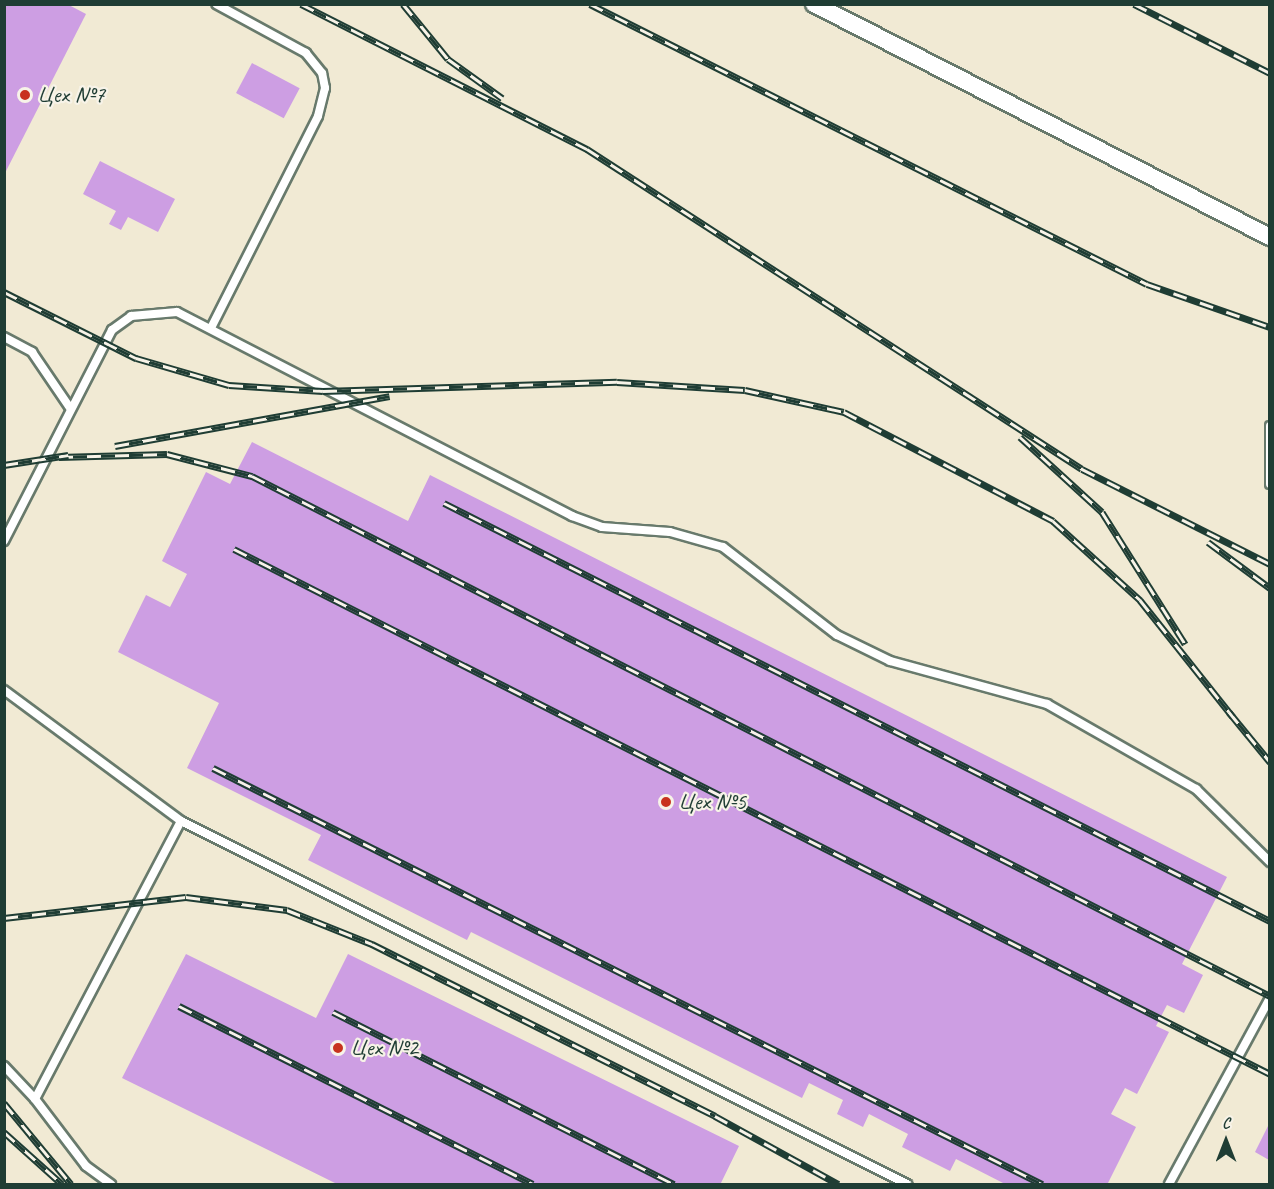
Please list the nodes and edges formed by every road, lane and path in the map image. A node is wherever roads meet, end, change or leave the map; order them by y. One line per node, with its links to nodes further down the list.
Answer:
1 (216, 4): 4 (lane)
2 (814, 4): 3 (street)
3 (1269, 237)
4 (211, 327): 6 (lane); 12 (lane)
5 (4, 337): 6 (lane)
6 (70, 408): 9 (lane)
7 (1269, 426): 8 (lane)
8 (1269, 484)
9 (4, 541)
10 (4, 690): 11 (lane)
11 (181, 821): 15 (lane); 17 (lane)
12 (1269, 862)
13 (1269, 998): 18 (lane)
14 (4, 1066): 15 (lane)
15 (35, 1099): 16 (lane)
16 (111, 1185)
17 (907, 1185)
18 (1169, 1185)

